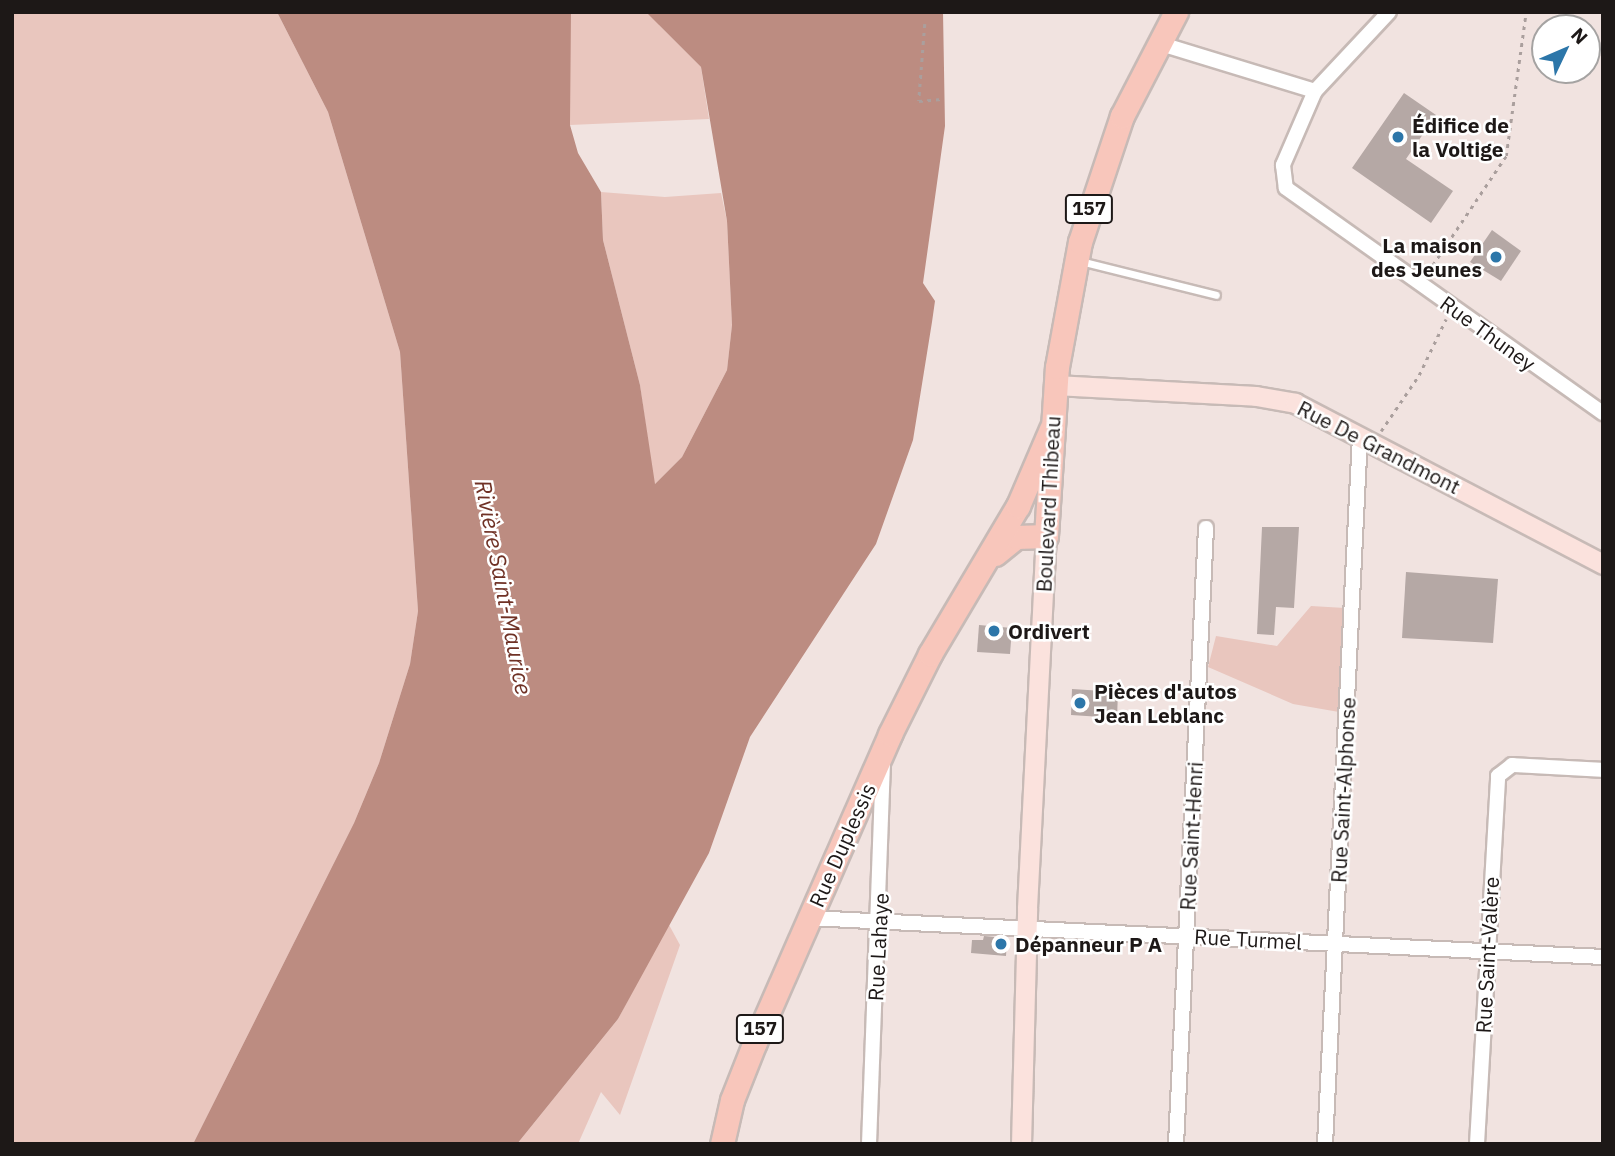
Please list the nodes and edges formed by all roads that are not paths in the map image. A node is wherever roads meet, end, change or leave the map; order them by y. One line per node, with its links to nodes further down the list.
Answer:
1 (1176, 12): 3 (main road, Boulevard Thibeau / 157)
2 (1389, 12): 4 (street, Rue Thuney)
3 (1158, 43): 4 (street); 5 (main road, Boulevard Thibeau / 157)
4 (1315, 91): 8 (street, Rue Thuney)
5 (1076, 260): 6 (lane); 7 (main road, Boulevard Thibeau / 157)
6 (1216, 295)
7 (1055, 385): 9 (main road, Boulevard Thibeau / 157); 10 (street, Rue De Grandmont)
8 (1603, 413)
9 (1051, 429): 12 (main road, Boulevard Thibeau / 157); 13 (main road, Rue Duplessis / 157)
10 (1366, 439): 14 (street, Rue De Grandmont); 21 (street, Rue Saint-Alphonse)
11 (1206, 528): 20 (street, Rue Saint-Henri)
12 (1046, 536): 13 (main road, Rue Duplessis / 157); 19 (street, Boulevard Thibeau)
13 (990, 559): 15 (main road, Rue Duplessis / 157)
14 (1603, 564)
15 (883, 750): 17 (main road, Rue Duplessis / 157); 18 (street, Rue Lahaye)
16 (1603, 770): 22 (street, Rue Saint-Valère)
17 (809, 918): 18 (street, Rue Turmel); 24 (main road, Rue Duplessis / 157)
18 (879, 922): 19 (street, Rue Turmel); 25 (street, Rue Lahaye)
19 (1027, 929): 20 (street, Rue Turmel); 26 (street, Boulevard Thibeau)
20 (1186, 936): 21 (street, Rue Turmel); 27 (street, Rue Saint-Henri)
21 (1336, 943): 22 (street, Rue Turmel); 28 (street, Rue Saint-Alphonse)
22 (1487, 950): 23 (street, Rue Turmel); 29 (street, Rue Saint-Valère)
23 (1603, 957)
24 (722, 1144)
25 (869, 1144)
26 (1021, 1144)
27 (1176, 1144)
28 (1325, 1144)
29 (1477, 1144)

